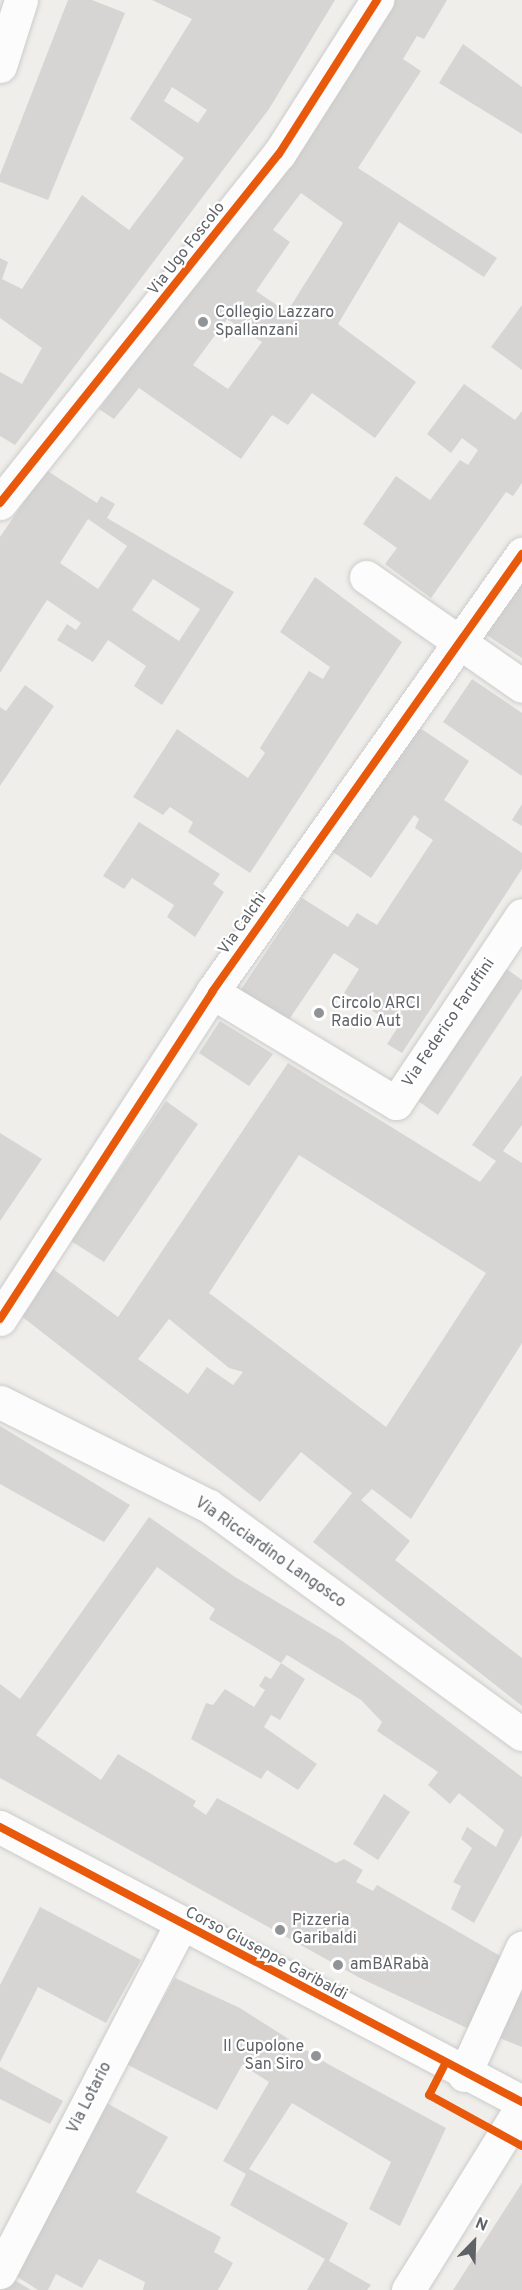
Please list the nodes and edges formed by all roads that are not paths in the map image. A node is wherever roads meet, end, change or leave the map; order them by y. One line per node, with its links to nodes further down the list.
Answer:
1 (21, 0): 3 (street)
2 (377, 0): 4 (street, Via Ugo Foscolo)
3 (2, 54)
4 (5, 484)
5 (522, 554): 7 (street, Via Calchi)
6 (366, 577): 7 (street)
7 (454, 643): 8 (street); 10 (street, Via Calchi)
8 (522, 686)
9 (522, 915): 10 (street, Via Federico Faruffini)
10 (212, 992): 11 (street, Via Calchi)
11 (0, 1319)
12 (0, 1402): 13 (street, Via Ricciardino Langosco)
13 (522, 1734)
14 (0, 1827): 15 (street, Corso Giuseppe Garibaldi)
15 (181, 1924): 17 (street, Corso Giuseppe Garibaldi); 19 (street, Via Lotario)
16 (522, 1948): 17 (street)
17 (464, 2075): 18 (street, Corso Giuseppe Garibaldi)
18 (522, 2104): 20 (street)
19 (0, 2272)
20 (408, 2290)

